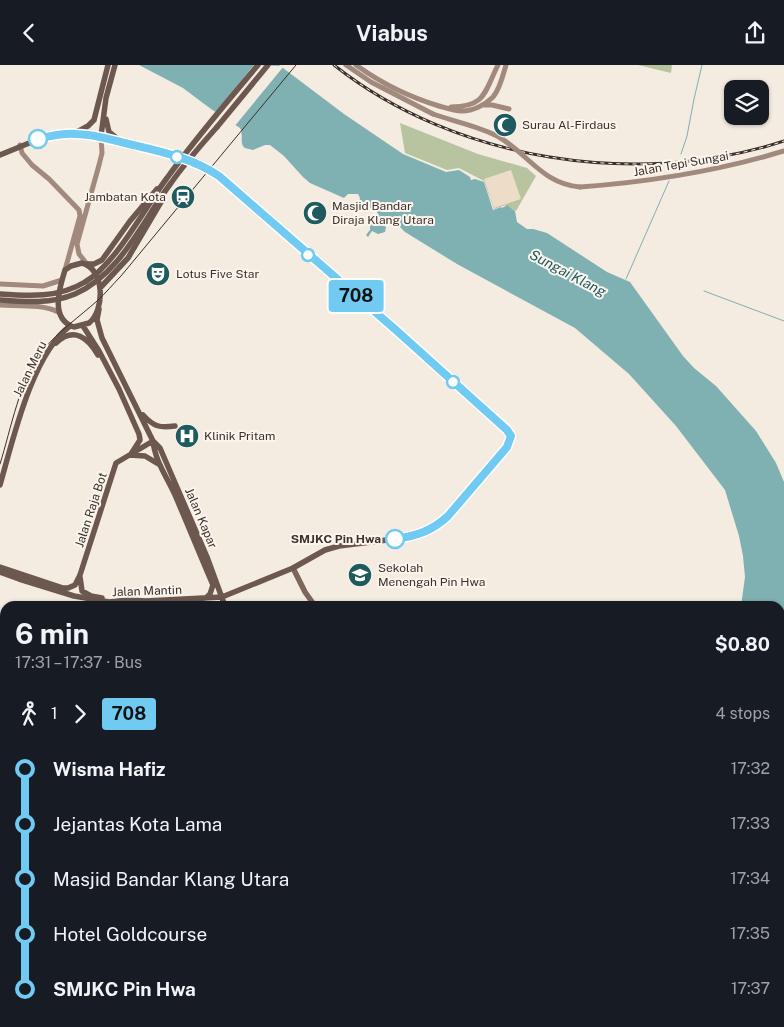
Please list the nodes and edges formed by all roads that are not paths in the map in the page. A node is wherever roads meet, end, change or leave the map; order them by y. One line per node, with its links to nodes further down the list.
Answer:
1 (108, 65): 10 (highway)
2 (115, 65): 10 (highway)
3 (258, 65): 21 (highway, bridge)
4 (268, 65): 21 (highway, bridge)
5 (346, 65): 19 (main road, Jalan Tepi Sungai, bridge)
6 (356, 65): 12 (main road)
7 (498, 65): 9 (main road)
8 (506, 66): 9 (main road); 11 (main road)
9 (492, 79): 12 (main road)
10 (104, 98): 13 (highway); 15 (highway)
11 (482, 105): 12 (main road); 14 (main road)
12 (446, 107)
13 (105, 109): 16 (highway); 17 (highway)
14 (509, 109)
15 (74, 134): 16 (highway); 18 (highway)
16 (101, 137): 17 (highway); 22 (main road)
17 (122, 143): 45 (highway, Jalan Mantin)
18 (20, 145): 20 (highway); 23 (main road)
19 (784, 151)
20 (0, 155)
21 (169, 180): 24 (highway, bridge); 28 (highway, bridge); 29 (highway, bridge); 30 (highway, bridge)
22 (88, 207): 23 (main road); 24 (main road)
23 (80, 209): 25 (main road)
24 (87, 264): 25 (highway); 28 (highway)
25 (65, 270): 26 (highway)
26 (62, 280): 27 (main road); 33 (highway)
27 (0, 284)
28 (100, 289): 32 (highway)
29 (0, 295)
30 (0, 300)
31 (0, 305): 33 (main road)
32 (99, 309): 34 (highway); 38 (highway, Jalan Kapar)
33 (58, 312): 35 (highway)
34 (82, 325): 35 (highway); 37 (highway)
35 (70, 326): 36 (highway, Jalan Meru)
36 (48, 351): 37 (highway); 43 (highway, Jalan Meru)
37 (119, 389): 41 (highway)
38 (137, 408): 39 (highway); 40 (highway, Jalan Kapar)
39 (175, 426)
40 (153, 441): 41 (highway, Jalan Raja Bot); 42 (highway, Jalan Kapar); 48 (highway, Jalan Kapar)
41 (130, 455): 42 (highway); 47 (highway, Jalan Raja Bot)
42 (160, 465): 50 (highway, Jalan Kapar)
43 (0, 485)
44 (0, 567): 47 (highway)
45 (295, 567): 48 (highway, Jalan Mantin); 56 (main road)
46 (0, 572): 52 (highway, Jalan Mantin)
47 (80, 575): 51 (highway)
48 (222, 597): 50 (highway, Jalan Mantin); 55 (highway, Jalan Kapar)
49 (190, 599): 50 (highway, Jalan Mantin); 51 (highway, Jalan Mantin); 54 (highway)
50 (206, 599)
51 (128, 600): 53 (highway, Jalan Mantin)
52 (101, 601)
53 (118, 601)
54 (197, 601)
55 (223, 601)
56 (312, 601)

